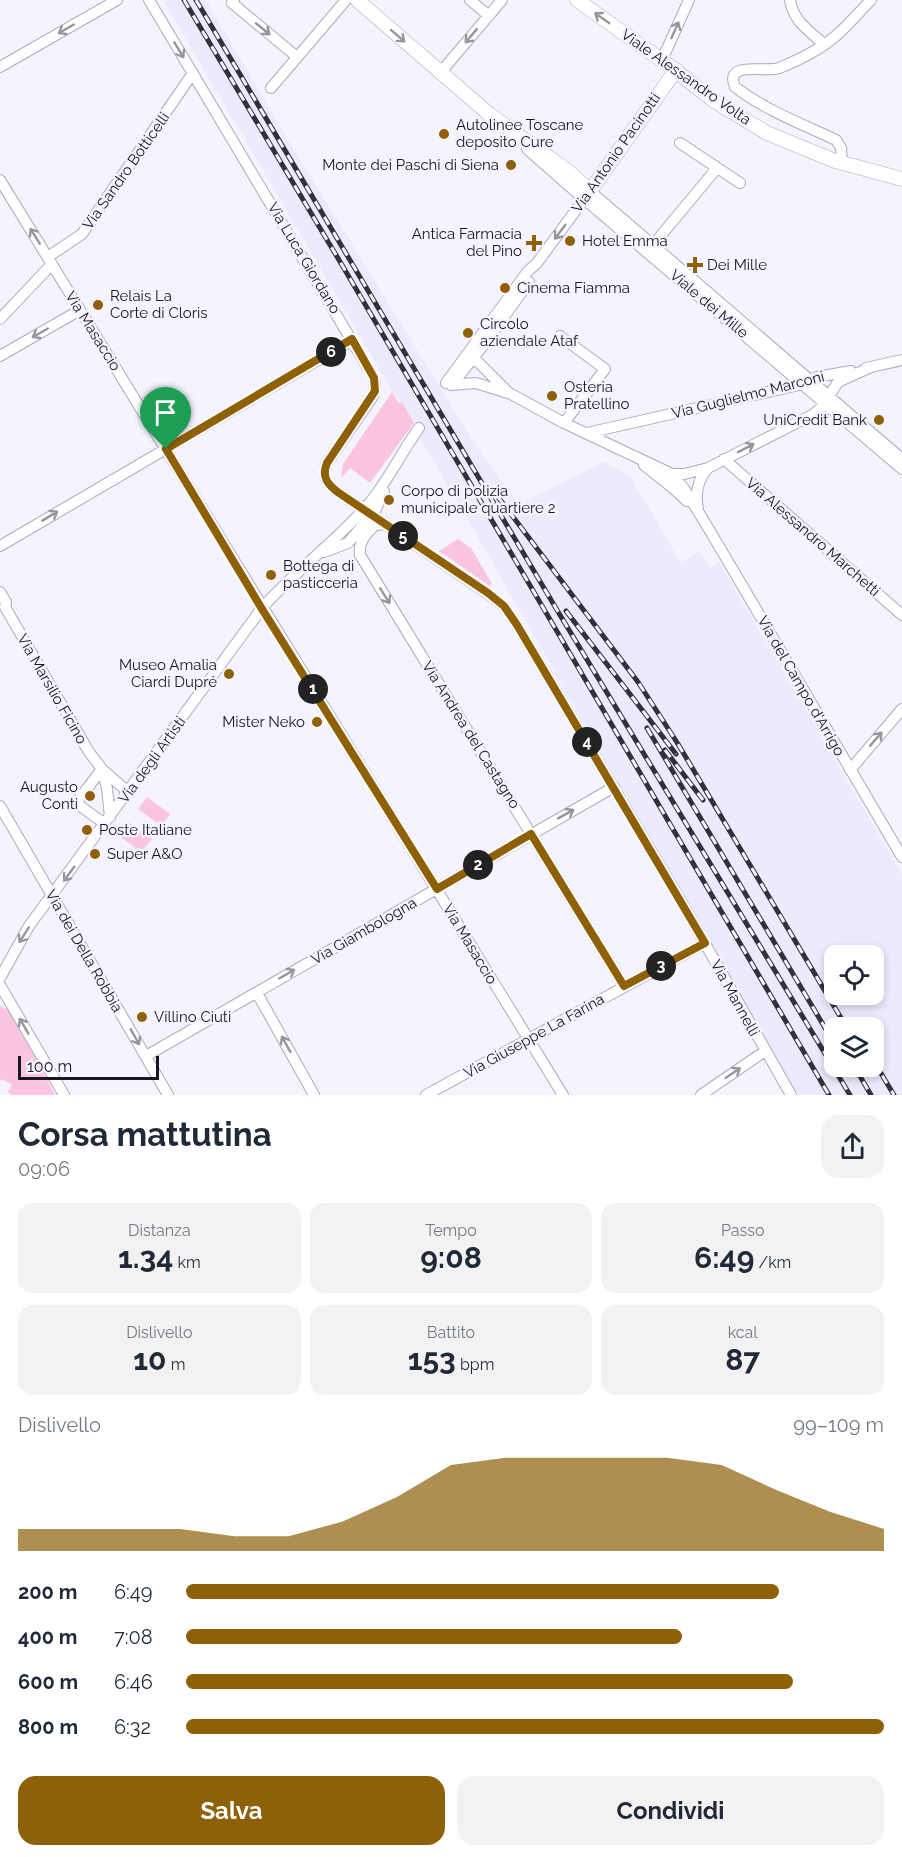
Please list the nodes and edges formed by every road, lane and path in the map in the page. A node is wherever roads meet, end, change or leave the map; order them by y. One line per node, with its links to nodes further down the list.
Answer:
1 (117, 0): 16 (street, one-way to 16)
2 (149, 0): 18 (street, Via Luca Giordano, one-way to 18)
3 (234, 0): 14 (street, one-way to 14)
4 (346, 0): 14 (street)
5 (357, 0): 19 (main road, Viale dei Mille, one-way to 19)
6 (470, 0): 12 (street)
7 (502, 0): 12 (street)
8 (577, 0): 15 (main road, Viale Alessandro Volta, one-way to 8)
9 (689, 0): 15 (street, one-way to 9)
10 (790, 0): 13 (street)
11 (871, 0): 13 (street)
12 (489, 16): 19 (street, one-way to 19)
13 (824, 44): 22 (street)
14 (297, 57): 20 (street)
15 (662, 60): 17 (main road, Viale Alessandro Volta)
16 (0, 68)
17 (676, 70): 22 (main road, Viale Alessandro Volta); 27 (main road, Via Antonio Pacinotti)
18 (193, 73): 29 (street, Via Sandro Botticelli); 33 (street, Via Luca Giordano)
19 (440, 73): 27 (main road, Viale dei Mille)
20 (271, 88)
21 (680, 143): 23 (street)
22 (842, 163): 24 (main road, Viale Alessandro Volta)
23 (717, 168): 26 (street); 28 (street)
24 (902, 179)
25 (0, 180): 29 (street, Via Masaccio, one-way to 25)
26 (740, 183)
27 (587, 195): 28 (street, Viale dei Mille); 34 (street, Via Antonio Pacinotti, one-way to 34); 38 (street, Viale dei Mille)
28 (653, 245): 38 (street, Viale dei Mille)
29 (50, 260): 30 (street, Via Masaccio); 31 (street, Via Sandro Botticelli)
30 (80, 310): 35 (street, one-way to 35); 44 (street, Via Masaccio)
31 (0, 319)
32 (560, 336): 41 (street)
33 (352, 339): 44 (street); 51 (street, Via Luca Giordano)
34 (471, 355): 39 (street); 39 (street, Via Antonio Pacinotti)
35 (0, 356)
36 (902, 360): 37 (street, Via Guglielmo Marconi)
37 (872, 367): 38 (street, Via Guglielmo Marconi); 40 (street, Via Guglielmo Marconi)
38 (807, 382): 40 (street, Viale dei Mille); 42 (street, Via Guglielmo Marconi)
39 (511, 394): 41 (street)
40 (826, 399): 46 (street, Via Guglielmo Marconi, one-way to 40); 47 (street, Viale dei Mille); 49 (street, Viale dei Mille)
41 (564, 423): 43 (street)
42 (625, 425): 43 (street, Via Guglielmo Marconi); 45 (street)
43 (586, 434): 45 (street)
44 (166, 449): 54 (street, one-way to 44); 58 (street, Via Masaccio)
45 (625, 451): 50 (street)
46 (724, 459): 48 (street, Via Guglielmo Marconi); 59 (street, Via Alessandro Marchetti)
47 (902, 459)
48 (708, 468): 50 (street, Via Guglielmo Marconi); 52 (street)
49 (902, 469)
50 (670, 478): 52 (street, Via del Campo d'Arrigo)
51 (366, 507): 51 (street); 53 (street, Via Mannelli); 55 (street, Via degli Artisti); 55 (street, Via degli Artisti)
52 (700, 515): 62 (street, Via del Campo d'Arrigo)
53 (385, 524): 63 (street, Via Mannelli); 67 (street, Via Andrea del Castagno, one-way to 67)
54 (0, 546)
55 (318, 554): 58 (street, Via degli Artisti)
56 (0, 592): 57 (street, Via Marsilio Ficino)
57 (3, 606): 61 (street, Via Marsilio Ficino)
58 (262, 609): 64 (street, Via degli Artisti); 69 (street, Via Masaccio)
59 (902, 615)
60 (902, 709): 62 (street, one-way to 60)
61 (102, 769): 64 (street); 66 (street); 66 (street)
62 (849, 770): 68 (street, Via del Campo d'Arrigo)
63 (614, 787): 67 (street, Via Giambologna, one-way to 63); 71 (street, Via Mannelli)
64 (128, 792): 66 (street, Via degli Artisti)
65 (0, 806): 70 (street, Via dei Della Robbia)
66 (107, 821): 70 (street, Via degli Artisti, one-way to 70)
67 (531, 834): 69 (street, Via Giambologna); 74 (street, Via Andrea del Castagno)
68 (902, 857)
69 (437, 889): 75 (street, Via Giambologna, one-way to 69); 76 (street, Via Masaccio)
70 (52, 896): 72 (street, Via degli Artisti, one-way to 72); 78 (street, Via dei Della Robbia, one-way to 78)
71 (705, 943): 74 (street, Via Giuseppe La Farina); 77 (street, Via Mannelli)
72 (0, 978)
73 (0, 985): 79 (street, one-way to 73)
74 (624, 986): 76 (street, Via Giuseppe La Farina)
75 (257, 993): 78 (street, Via Giambologna); 81 (street, one-way to 75)
76 (528, 1038): 82 (street, Via Giuseppe La Farina); 83 (street, Via Masaccio)
77 (765, 1052): 84 (street, one-way to 77); 85 (street, Via Mannelli)
78 (146, 1056): 80 (street, Via dei Della Robbia)
79 (64, 1095)
80 (168, 1095)
81 (314, 1095)
82 (426, 1095)
83 (563, 1095)
84 (701, 1095)
85 (790, 1095)

